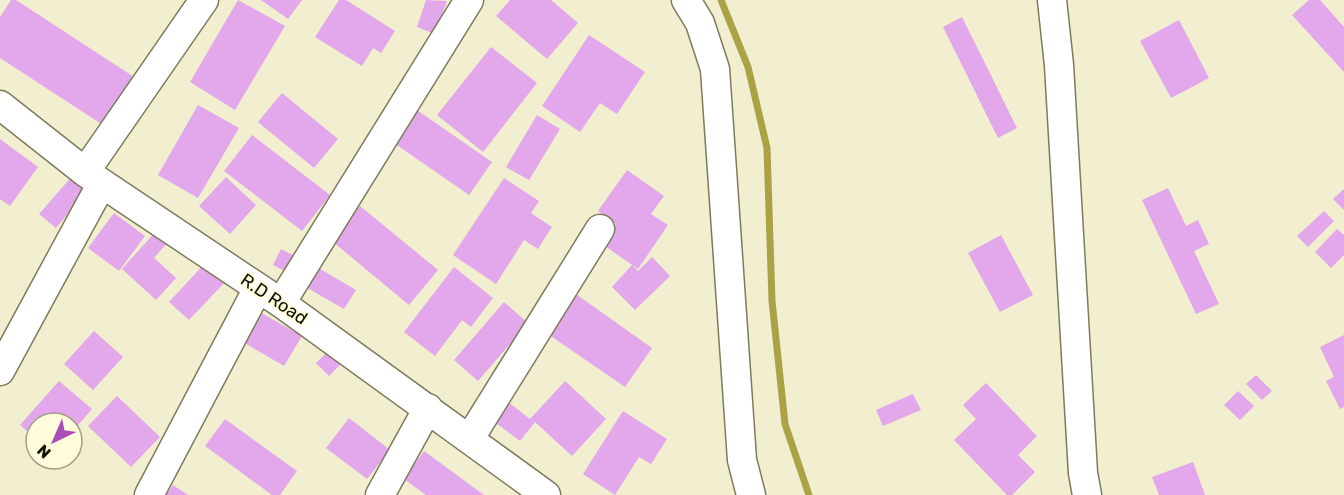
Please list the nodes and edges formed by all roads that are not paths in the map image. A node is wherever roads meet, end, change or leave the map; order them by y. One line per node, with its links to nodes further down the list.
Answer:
1 (204, 0): 6 (street)
2 (469, 0): 8 (street)
3 (686, 0): 15 (street)
4 (1052, 0): 16 (street)
5 (0, 105): 6 (street, R.D Road)
6 (94, 178): 8 (street, R.D Road); 9 (street)
7 (600, 229): 11 (street)
8 (270, 295): 10 (street, R.D Road); 12 (street)
9 (0, 371)
10 (428, 408): 11 (street, R.D Road); 13 (street)
11 (470, 438): 14 (street, R.D Road)
12 (148, 495)
13 (380, 495)
14 (546, 495)
15 (751, 495)
16 (1087, 495)

